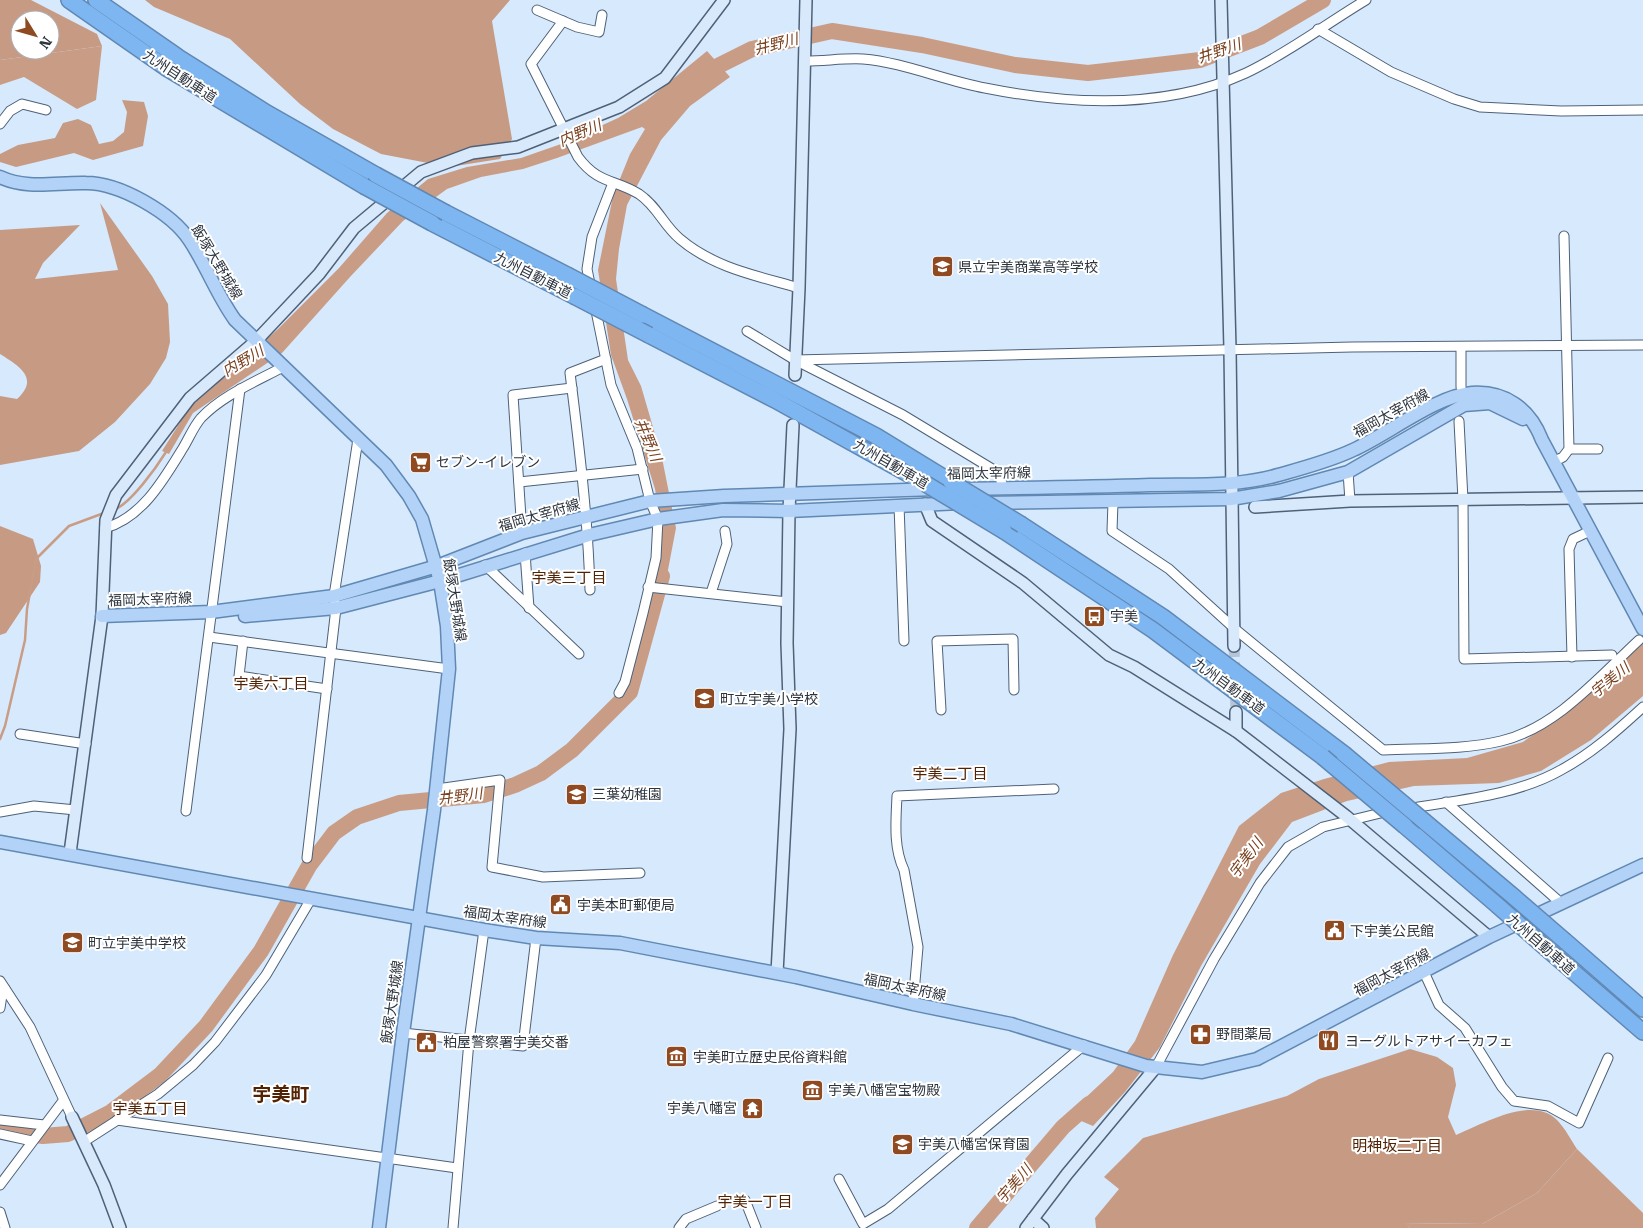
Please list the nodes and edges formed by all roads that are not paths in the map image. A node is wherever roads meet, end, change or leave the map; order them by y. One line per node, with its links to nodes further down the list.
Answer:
1 (69, 0): 122 (highway, 九州自動車道, bridge)
2 (96, 0): 120 (highway, 九州自動車道, bridge)
3 (724, 0): 16 (street)
4 (806, 0): 11 (street)
5 (1221, 0): 12 (street)
6 (1366, 0): 10 (street)
7 (537, 10): 9 (street)
8 (602, 16): 9 (street)
9 (562, 21): 16 (street)
10 (1318, 29): 12 (street); 14 (street)
11 (806, 60): 12 (street); 20 (street)
12 (1223, 79): 26 (street)
13 (46, 110): 15 (street)
14 (1643, 110)
15 (0, 124)
16 (566, 132): 18 (street); 22 (street)
17 (0, 177): 22 (main road, 飯塚大野城線)
18 (613, 183): 20 (street); 27 (street)
19 (1564, 236): 23 (street)
20 (799, 288): 28 (street)
21 (747, 331): 28 (street)
22 (260, 345): 29 (main road, 飯塚大野城線); 61 (street)
23 (1566, 345): 24 (street); 25 (street); 39 (street)
24 (1643, 345)
25 (1461, 348): 26 (street); 31 (street)
26 (1230, 349): 28 (street); 45 (street)
27 (606, 359): 32 (street); 41 (street)
28 (795, 360): 30 (street); 46 (street)
29 (282, 366): 33 (street); 36 (main road, 飯塚大野城線)
30 (795, 375)
31 (1461, 387)
32 (572, 388): 43 (street); 44 (street)
33 (240, 389): 61 (street); 77 (street)
34 (1459, 421): 51 (street)
35 (794, 424): 47 (street)
36 (358, 439): 68 (main road, 飯塚大野城線); 73 (street)
37 (1542, 440): 40 (main road, 福岡太宰府線); 42 (main road, 福岡太宰府線); 45 (main road, 福岡太宰府線)
38 (1598, 448): 39 (street)
39 (1568, 449): 40 (street)
40 (1553, 462): 49 (main road, 福岡太宰府線)
41 (643, 469): 43 (street); 52 (street)
42 (1348, 472): 50 (main road, 福岡太宰府線); 54 (street)
43 (582, 474): 44 (street); 59 (street)
44 (519, 482): 64 (street)
45 (1231, 484): 46 (main road, 福岡太宰府線); 50 (street)
46 (1002, 488): 47 (main road, 福岡太宰府線)
47 (790, 496): 52 (main road, 福岡太宰府線); 58 (street)
48 (1643, 496): 49 (street)
49 (1572, 497): 51 (street); 62 (main road, 福岡太宰府線)
50 (1231, 499): 53 (main road, 福岡太宰府線); 78 (street)
51 (1463, 500): 54 (street); 87 (street)
52 (650, 501): 59 (main road, 福岡太宰府線); 60 (street)
53 (1113, 502): 55 (main road, 福岡太宰府線); 78 (street)
54 (1350, 502): 57 (street)
55 (925, 504): 56 (main road, 福岡太宰府線); 95 (street)
56 (900, 505): 58 (main road, 福岡太宰府線); 82 (street)
57 (1255, 507)
58 (789, 511): 60 (main road, 福岡太宰府線); 74 (street)
59 (585, 516): 64 (main road, 福岡太宰府線); 65 (street)
60 (658, 518): 65 (main road, 福岡太宰府線); 70 (street)
61 (105, 524): 76 (street)
62 (1590, 531): 79 (main road, 福岡太宰府線); 87 (street)
63 (725, 532): 72 (street)
64 (522, 533): 68 (main road, 福岡太宰府線)
65 (589, 535): 66 (main road, 福岡太宰府線); 71 (street)
66 (525, 553): 67 (main road, 福岡太宰府線); 75 (street)
67 (485, 565): 69 (main road, 福岡太宰府線); 75 (street)
68 (437, 566): 69 (main road, 飯塚大野城線); 73 (main road, 福岡太宰府線)
69 (440, 581): 73 (main road, 福岡太宰府線); 88 (main road, 飯塚大野城線)
70 (650, 588): 72 (street); 91 (street)
71 (590, 590)
72 (711, 593): 74 (street)
73 (335, 602): 77 (main road, 福岡太宰府線); 84 (street)
74 (788, 602): 117 (street)
75 (529, 608): 85 (street)
76 (102, 616): 77 (main road, 福岡太宰府線); 97 (street)
77 (211, 616): 80 (street)
78 (1235, 629): 79 (street); 83 (street)
79 (1641, 635)
80 (209, 637): 81 (street); 102 (street)
81 (243, 641): 84 (street); 89 (street)
82 (904, 641)
83 (1234, 646)
84 (331, 653): 88 (street); 89 (street)
85 (579, 654)
86 (1612, 656): 87 (street)
87 (1572, 657)
88 (449, 669): 99 (main road, 飯塚大野城線)
89 (327, 689): 107 (street)
90 (1014, 690): 93 (street)
91 (618, 693)
92 (1643, 707): 100 (street)
93 (941, 710)
94 (1236, 712): 95 (street)
95 (1236, 732): 104 (street)
96 (20, 734): 97 (street)
97 (86, 744): 101 (street)
98 (1054, 790): 119 (street)
99 (436, 791): 109 (street); 112 (main road, 飯塚大野城線)
100 (1446, 802): 104 (street); 111 (street)
101 (76, 810): 103 (street); 106 (street)
102 (186, 811)
103 (0, 812)
104 (1348, 818): 114 (street); 127 (street)
105 (0, 842): 106 (main road, 福岡太宰府線)
106 (70, 853): 110 (main road, 福岡太宰府線)
107 (307, 858)
108 (1643, 866): 111 (main road, 福岡太宰府線)
109 (640, 874)
110 (309, 899): 112 (main road, 福岡太宰府線); 131 (street)
111 (1562, 904): 114 (main road, 福岡太宰府線)
112 (419, 919): 113 (main road, 福岡太宰府線); 123 (main road, 飯塚大野城線)
113 (484, 930): 115 (main road, 福岡太宰府線); 124 (street)
114 (1489, 937): 116 (main road, 福岡太宰府線)
115 (536, 938): 117 (main road, 福岡太宰府線); 124 (street)
116 (1424, 972): 126 (street); 127 (main road, 福岡太宰府線)
117 (777, 973): 119 (main road, 福岡太宰府線)
118 (3, 985): 121 (street); 128 (street)
119 (913, 1004): 125 (main road, 福岡太宰府線)
120 (1640, 1006)
121 (0, 1008)
122 (1643, 1032)
123 (403, 1033): 124 (street); 136 (main road, 飯塚大野城線)
124 (469, 1041): 137 (street)
125 (1084, 1045): 127 (main road, 福岡太宰府線); 145 (street)
126 (1608, 1058)
127 (1151, 1066): 144 (street)
128 (63, 1101): 129 (street); 132 (street)
129 (72, 1117): 135 (street)
130 (0, 1120): 132 (street)
131 (117, 1120): 135 (street); 136 (street)
132 (44, 1125): 134 (street)
133 (0, 1134): 134 (street)
134 (32, 1141): 138 (street)
135 (85, 1141): 147 (street)
136 (388, 1159): 137 (street); 148 (main road, 飯塚大野城線)
137 (457, 1168): 149 (street)
138 (5, 1169): 140 (street)
139 (839, 1179): 145 (street)
140 (0, 1185)
141 (745, 1200): 151 (street)
142 (717, 1206): 150 (street)
143 (0, 1212): 146 (street)
144 (1029, 1223): 152 (street)
145 (864, 1226)
146 (5, 1228)
147 (120, 1228)
148 (379, 1228)
149 (453, 1228)
150 (679, 1228)
151 (756, 1228)
152 (1043, 1228)

